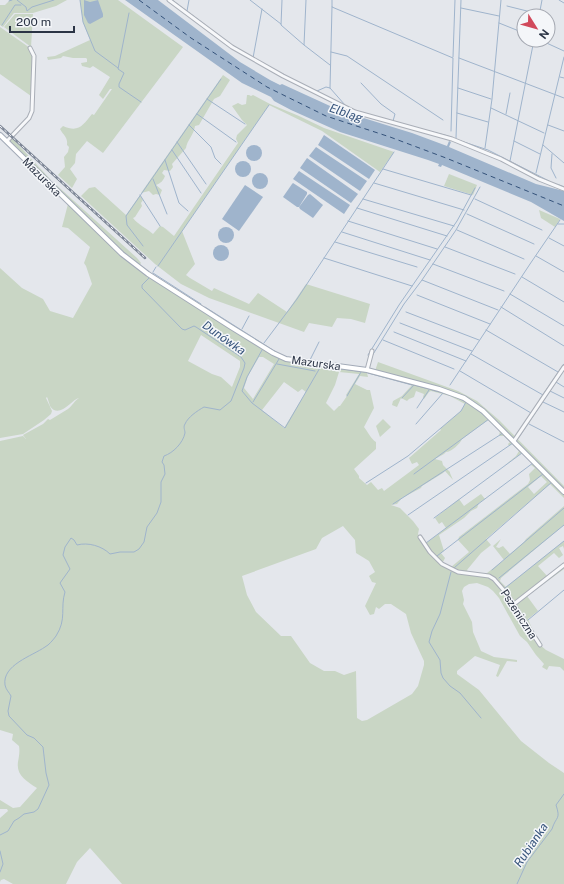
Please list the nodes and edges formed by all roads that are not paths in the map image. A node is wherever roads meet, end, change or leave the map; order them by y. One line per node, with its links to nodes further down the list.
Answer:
1 (169, 0): 5 (street)
2 (30, 48): 4 (street)
3 (0, 135): 4 (main road, Mazurska)
4 (7, 141): 8 (main road, Mazurska)
5 (564, 189)
6 (372, 351): 8 (street)
7 (564, 367): 9 (street)
8 (367, 370): 9 (main road, Mazurska)
9 (514, 441): 10 (main road, Mazurska)
10 (564, 492)
11 (420, 536): 13 (street, Pszeniczna)
12 (564, 564): 13 (street)
13 (514, 604): 14 (street, Pszeniczna)
14 (540, 645)

